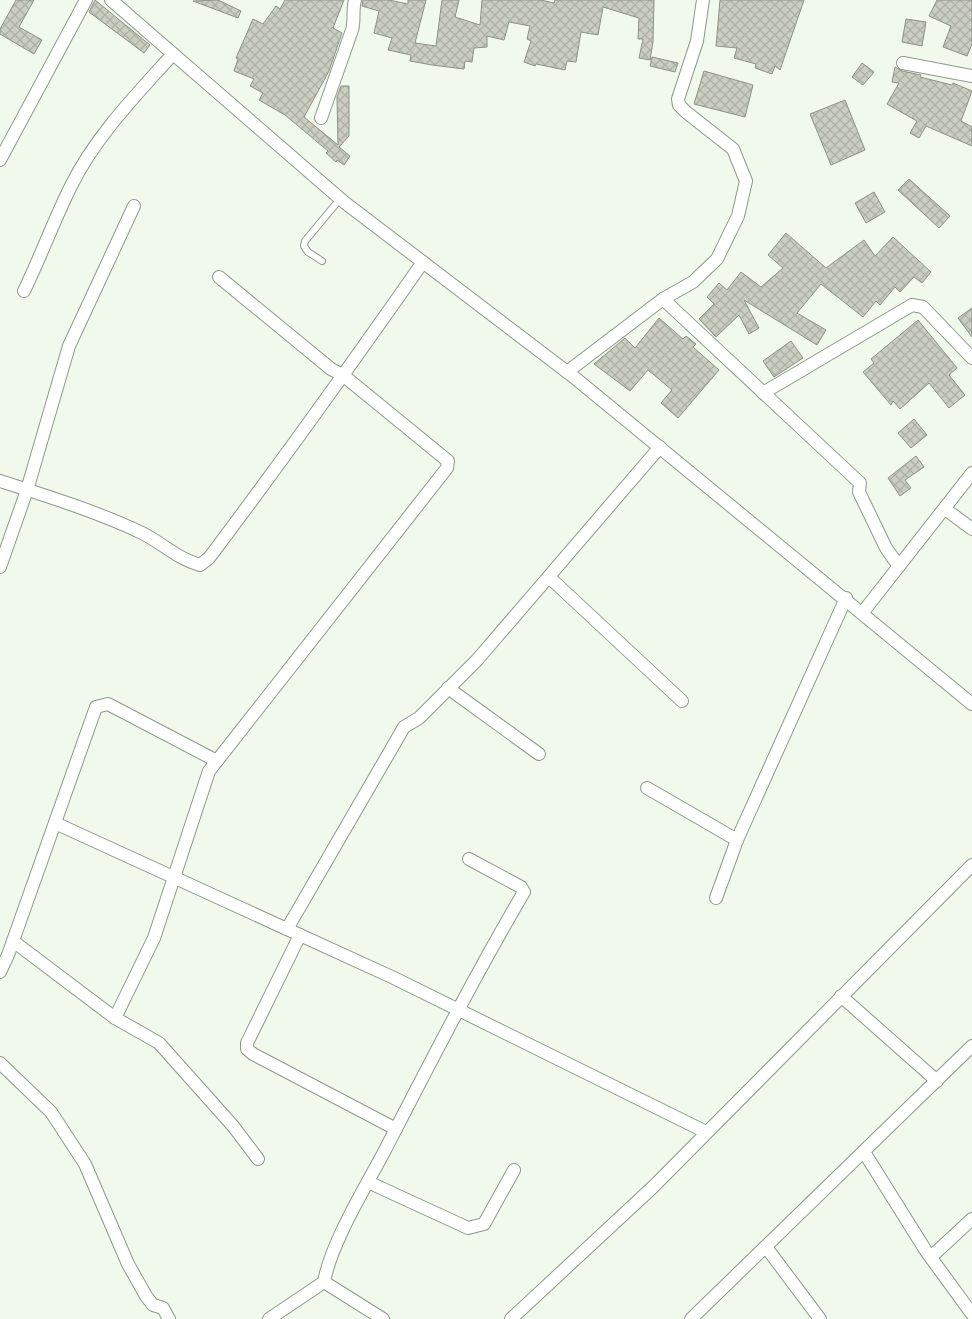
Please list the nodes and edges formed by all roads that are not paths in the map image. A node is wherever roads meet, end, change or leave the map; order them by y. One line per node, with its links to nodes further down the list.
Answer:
1 (86, 0): 9 (street)
2 (111, 0): 5 (street)
3 (355, 0): 8 (street)
4 (703, 0): 16 (street)
5 (173, 54): 10 (street); 15 (street)
6 (903, 63): 7 (street)
7 (972, 76)
8 (321, 118)
9 (0, 160)
10 (340, 200): 12 (lane); 13 (street)
11 (134, 206): 24 (street)
12 (322, 262)
13 (423, 262): 18 (street); 19 (street)
14 (220, 277): 19 (street)
15 (24, 291)
16 (663, 300): 18 (street); 20 (street)
17 (972, 358): 20 (street)
18 (567, 372): 21 (street)
19 (344, 376): 24 (street); 36 (street)
20 (762, 393): 27 (street)
21 (660, 447): 29 (street); 30 (street)
22 (972, 473): 25 (street)
23 (0, 481): 24 (street)
24 (27, 490): 28 (street)
25 (945, 509): 26 (street); 27 (street)
26 (972, 529)
27 (898, 565): 31 (street)
28 (0, 567)
29 (549, 577): 32 (street); 33 (street)
30 (846, 598): 31 (street); 39 (street)
31 (862, 612): 34 (street)
32 (448, 688): 35 (street); 44 (street)
33 (682, 702)
34 (972, 704)
35 (539, 754)
36 (217, 761): 38 (street); 42 (street)
37 (647, 788): 39 (street)
38 (55, 823): 42 (street); 46 (street)
39 (737, 840): 43 (street)
40 (469, 859): 49 (street)
41 (972, 865): 48 (street)
42 (175, 878): 44 (street); 50 (street)
43 (716, 898)
44 (287, 929): 45 (street)
45 (300, 935): 49 (street); 54 (street)
46 (13, 941): 47 (street); 50 (street)
47 (0, 972)
48 (841, 996): 53 (street); 55 (street)
49 (458, 1010): 54 (street); 55 (street)
50 (115, 1018): 57 (street)
51 (972, 1046): 53 (street)
52 (0, 1063): 65 (street)
53 (937, 1081): 56 (street)
54 (396, 1129): 59 (street)
55 (706, 1132): 68 (street)
56 (864, 1152): 61 (street); 62 (street)
57 (258, 1159)
58 (514, 1170): 59 (street)
59 (368, 1182): 63 (street)
60 (972, 1219): 62 (street)
61 (766, 1247): 69 (street); 70 (street)
62 (931, 1258): 64 (street)
63 (324, 1282): 66 (street); 67 (street)
64 (972, 1314)
65 (169, 1319)
66 (269, 1319)
67 (383, 1319)
68 (511, 1319)
69 (691, 1319)
70 (820, 1319)

